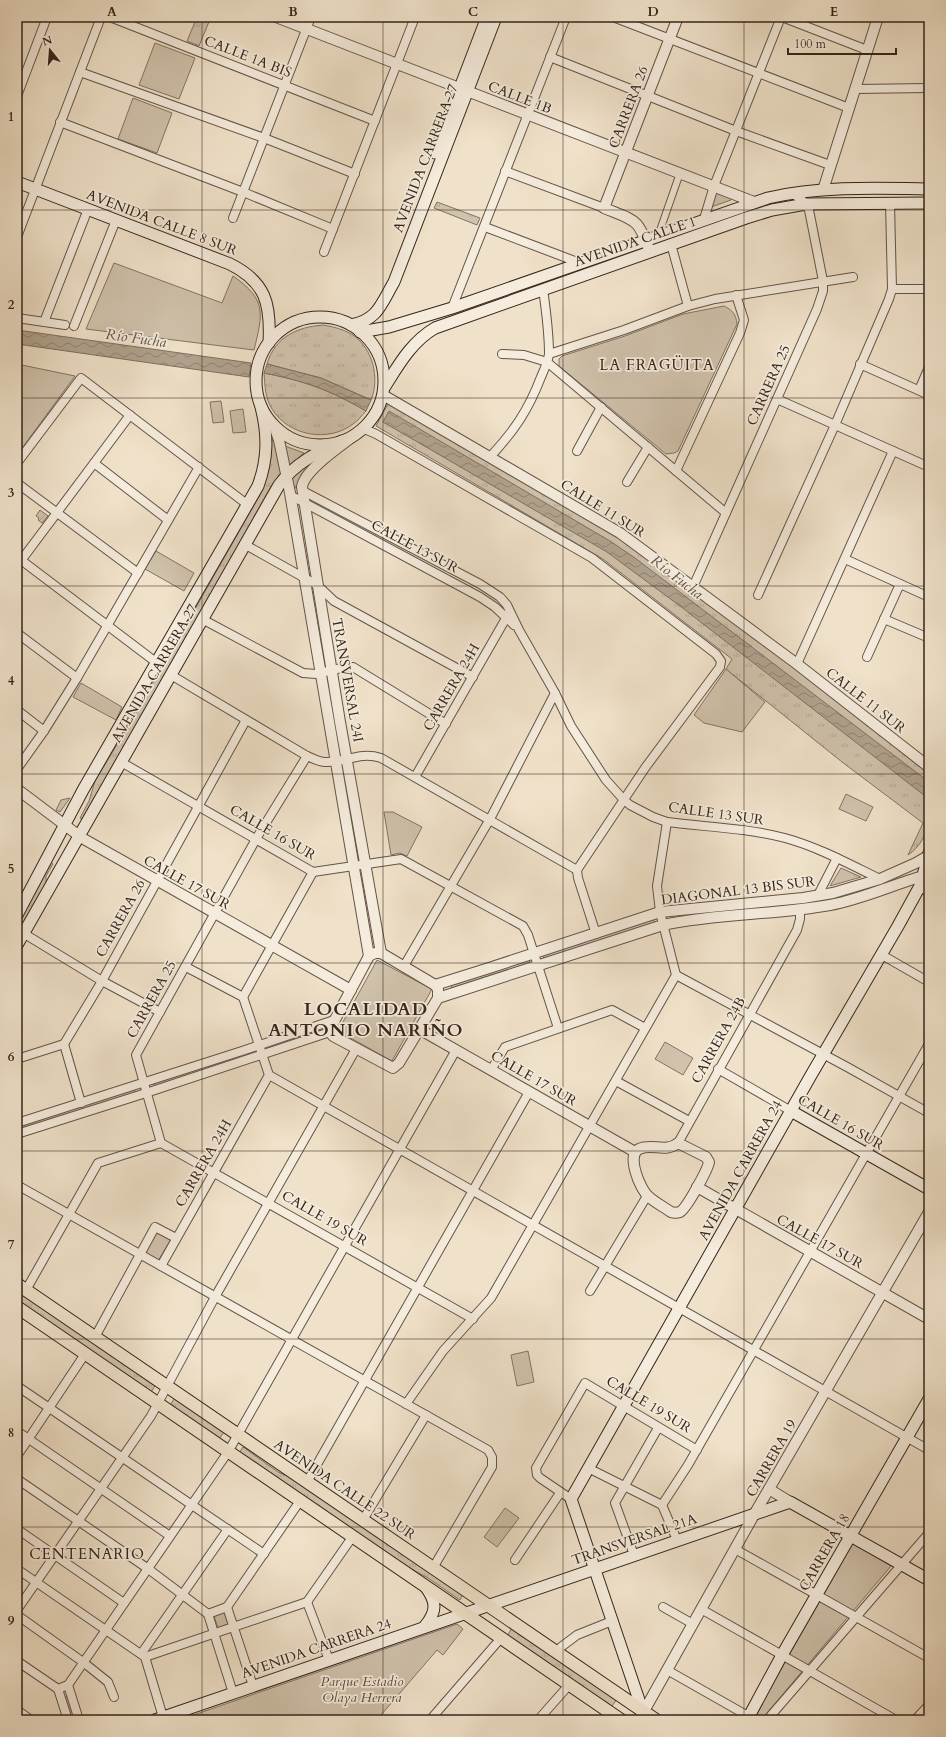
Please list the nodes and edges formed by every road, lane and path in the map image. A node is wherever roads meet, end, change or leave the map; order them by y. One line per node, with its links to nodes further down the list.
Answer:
1 (47, 17): 25 (street)
2 (101, 17): 19 (street)
3 (110, 17): 21 (street, CALLE 1A BIS)
4 (276, 17): 14 (street, CALLE 1B)
5 (311, 17): 14 (street)
6 (416, 17): 18 (street)
7 (488, 17): 24 (main road, AVENIDA CARRERA 27)
8 (496, 17): 24 (main road, AVENIDA CARRERA 27)
9 (566, 17): 17 (street)
10 (613, 17): 15 (street)
11 (678, 17): 15 (street, CARRERA 26)
12 (781, 17): 16 (street); 20 (street)
13 (878, 17): 16 (street)
14 (306, 29): 18 (street, CALLE 1B); 21 (street)
15 (669, 39): 20 (street); 26 (street, CARRERA 26)
16 (867, 50): 23 (street)
17 (550, 57): 26 (street); 28 (street)
18 (397, 64): 24 (street, CALLE 1B); 29 (street)
19 (80, 72): 30 (street); 32 (street)
20 (758, 74): 27 (street); 31 (street)
21 (284, 86): 29 (street, CALLE 1A BIS); 32 (street)
22 (929, 88): 23 (street)
23 (855, 89): 27 (street)
24 (464, 90): 28 (street, CALLE 1B); 73 (main road, AVENIDA CARRERA 27)
25 (17, 96)
26 (647, 96): 31 (street); 33 (street, CARRERA 26)
27 (849, 108): 34 (street)
28 (528, 114): 33 (street, CALLE 1B); 35 (street)
29 (375, 121): 37 (street)
30 (60, 122): 40 (street); 43 (street)
31 (736, 131): 34 (street); 39 (street)
32 (264, 138): 37 (street); 43 (street)
33 (626, 152): 36 (street, CALLE 1B); 49 (street, CARRERA 26)
34 (830, 165): 42 (street)
35 (505, 171): 49 (street); 54 (street)
36 (680, 173): 39 (street, CALLE 1B); 56 (street)
37 (355, 174): 55 (street)
38 (17, 182): 40 (main road, AVENIDA CALLE 8 SUR)
39 (714, 186): 45 (street, CALLE 1B); 52 (street)
40 (36, 189): 50 (main road, AVENIDA CALLE 8 SUR); 57 (street)
41 (929, 189): 42 (main road, AVENIDA CALLE 1)
42 (822, 190): 44 (main road, AVENIDA CALLE 1)
43 (243, 192): 51 (street); 55 (street)
44 (792, 193): 45 (main road, AVENIDA CALLE 1); 48 (street)
45 (754, 202): 52 (main road, AVENIDA CALLE 1)
46 (890, 203): 47 (main road, AVENIDA CALLE 1); 48 (main road, AVENIDA CALLE 1); 66 (street)
47 (929, 203)
48 (806, 204): 59 (main road, AVENIDA CALLE 1); 64 (street, CARRERA 25)
49 (604, 208): 58 (street)
50 (88, 209): 53 (main road, AVENIDA CALLE 8 SUR); 72 (street)
51 (233, 218)
52 (704, 219): 56 (main road, AVENIDA CALLE 1)
53 (116, 220): 72 (street); 75 (main road, AVENIDA CALLE 8 SUR)
54 (485, 227): 62 (street); 70 (street)
55 (333, 228): 60 (street)
56 (658, 236): 58 (main road, AVENIDA CALLE 1)
57 (17, 237)
58 (646, 240): 61 (street); 62 (main road, AVENIDA CALLE 1)
59 (671, 244): 61 (main road, AVENIDA CALLE 1); 69 (street)
60 (324, 252)
61 (650, 252): 65 (main road, AVENIDA CALLE 1)
62 (580, 263): 70 (main road, AVENIDA CALLE 1)
63 (853, 277): 64 (street)
64 (823, 281): 68 (street); 83 (street, CARRERA 25)
65 (543, 289): 77 (street); 81 (main road, AVENIDA CALLE 1)
66 (892, 289): 67 (street); 78 (street)
67 (929, 289)
68 (736, 295): 69 (street); 99 (street)
69 (688, 306): 77 (street)
70 (452, 308): 74 (main road, AVENIDA CALLE 1)
71 (17, 318): 72 (street)
72 (44, 322)
73 (351, 325): 74 (main road); 75 (main road)
74 (360, 332): 81 (main road)
75 (269, 342): 84 (main road)
76 (502, 354): 77 (street)
77 (548, 358): 85 (street); 94 (street)
78 (860, 364): 80 (street); 87 (street)
79 (929, 367): 80 (street)
80 (919, 390): 82 (street)
81 (383, 392): 89 (main road); 94 (street, CALLE 11 SUR)
82 (929, 395)
83 (777, 399): 87 (street); 108 (street, CARRERA 25)
84 (261, 406): 88 (main road); 106 (main road, AVENIDA CARRERA 27)
85 (601, 407): 91 (street); 92 (street)
86 (130, 415): 95 (street); 96 (street); 98 (street)
87 (834, 425): 93 (street); 118 (street)
88 (274, 426): 90 (main road); 100 (street, TRANSVERSAL 24I)
89 (359, 431): 90 (main road); 103 (street); 149 (street)
90 (342, 441): 100 (main road, AVENIDA CARRERA 27)
91 (648, 447): 99 (street); 102 (street)
92 (577, 450)
93 (893, 451): 97 (street); 111 (street)
94 (490, 457): 117 (street, CALLE 11 SUR)
95 (17, 463)
96 (94, 463): 107 (street); 109 (street)
97 (929, 467)
98 (199, 468): 106 (street); 109 (street)
99 (676, 472): 108 (street)
100 (286, 475): 104 (street, TRANSVERSAL 24I); 110 (main road, AVENIDA CARRERA 27)
101 (17, 482): 107 (street)
102 (627, 482)
103 (303, 491): 105 (street, TRANSVERSAL 24I); 122 (street, CALLE 13 SUR)
104 (290, 495): 105 (street, CALLE 13 SUR); 114 (street, TRANSVERSAL 24I)
105 (305, 502): 116 (street, TRANSVERSAL 24I); 122 (street, CALLE 13 SUR)
106 (248, 505): 129 (main road, AVENIDA CARRERA 27)
107 (57, 512): 112 (street); 113 (street)
108 (726, 513): 117 (street, CARRERA 25)
109 (168, 520): 113 (street)
110 (244, 544): 114 (street); 123 (main road, AVENIDA CARRERA 27)
111 (845, 559): 115 (street); 130 (street)
112 (18, 563): 125 (street)
113 (138, 573): 125 (street)
114 (305, 578): 116 (street); 132 (street, TRANSVERSAL 24I)
115 (900, 584): 119 (street); 124 (street)
116 (318, 585): 120 (street); 121 (street, TRANSVERSAL 24I)
117 (693, 587): 130 (street, CALLE 11 SUR)
118 (758, 595)
119 (929, 597)
120 (334, 601): 121 (street); 134 (street)
121 (321, 607): 131 (street, TRANSVERSAL 24I)
122 (508, 614): 134 (street, CARRERA 24H); 136 (street, CALLE 13 SUR)
123 (202, 619): 132 (street); 133 (main road, AVENIDA CARRERA 27)
124 (884, 619): 127 (street); 128 (street)
125 (108, 625): 129 (street); 135 (street)
126 (17, 633): 135 (street)
127 (929, 638)
128 (867, 657)
129 (157, 663): 153 (main road, AVENIDA CARRERA 27)
130 (796, 664): 145 (street, CALLE 11 SUR)
131 (331, 670): 132 (street); 139 (street); 142 (street, TRANSVERSAL 24I)
132 (321, 673): 143 (street, TRANSVERSAL 24I)
133 (171, 675): 138 (street); 144 (main road, AVENIDA CARRERA 27)
134 (473, 677): 139 (street, CARRERA 24H)
135 (77, 678): 140 (street)
136 (555, 693): 149 (street, CALLE 13 SUR); 151 (street)
137 (17, 710): 140 (street)
138 (246, 720): 141 (street); 150 (street, CARRERA 26)
139 (446, 724): 147 (street, CARRERA 24H)
140 (44, 731): 146 (street)
141 (307, 756): 143 (street); 155 (street, CARRERA 25)
142 (347, 758): 143 (street); 147 (street); 158 (street, TRANSVERSAL 24I)
143 (336, 760): 159 (street, TRANSVERSAL 24I)
144 (121, 762): 150 (street, CALLE 16 SUR); 154 (main road, AVENIDA CARRERA 27)
145 (929, 767)
146 (17, 769)
147 (414, 777): 151 (street)
148 (17, 789): 153 (street, CALLE 17 SUR)
149 (624, 800): 152 (street, CALLE 13 SUR); 160 (street)
150 (199, 806): 155 (street, CALLE 16 SUR); 163 (street, CARRERA 26)
151 (490, 819): 160 (street); 165 (street)
152 (667, 822): 157 (street, CALLE 13 SUR); 169 (street)
153 (65, 826): 154 (street, CALLE 17 SUR); 171 (main road, AVENIDA CARRERA 27)
154 (78, 836): 163 (street, CALLE 17 SUR); 174 (main road, AVENIDA CARRERA 27)
155 (256, 840): 161 (street, CALLE 16 SUR); 170 (street, CARRERA 25)
156 (929, 854): 162 (street, DIAGONAL 13 BIS SUR); 164 (main road, AVENIDA CARRERA 24)
157 (837, 858): 162 (street, CALLE 13 SUR); 166 (street)
158 (365, 864): 159 (street, CALLE 16 SUR); 165 (street, CALLE 16 SUR); 178 (street, TRANSVERSAL 24I)
159 (354, 866): 161 (street, CALLE 16 SUR); 181 (street, TRANSVERSAL 24I)
160 (577, 870): 175 (street)
161 (313, 872): 177 (street)
162 (880, 879): 166 (street, DIAGONAL 13 BIS SUR)
163 (156, 881): 170 (street, CALLE 17 SUR); 186 (street, CARRERA 26)
164 (925, 882): 168 (street, DIAGONAL 13 BIS SUR); 180 (main road, AVENIDA CARRERA 24)
165 (450, 886): 179 (street, CALLE 16 SUR); 183 (street)
166 (818, 895): 167 (street, DIAGONAL 13 BIS SUR)
167 (732, 904): 169 (street, DIAGONAL 13 BIS SUR); 172 (street)
168 (800, 910): 172 (street, DIAGONAL 13 BIS SUR); 193 (street, CARRERA 24B)
169 (660, 912): 173 (street); 175 (street, DIAGONAL 13 BIS SUR)
170 (215, 914): 177 (street, CALLE 17 SUR); 184 (street, CARRERA 25)
171 (17, 915)
172 (734, 916): 173 (street, DIAGONAL 13 BIS SUR)
173 (663, 924): 182 (street, DIAGONAL 13 BIS SUR); 185 (street)
174 (23, 934): 176 (main road, AVENIDA CARRERA 27); 186 (street)
175 (596, 934): 179 (street, DIAGONAL 13 BIS SUR)
176 (17, 945)
177 (272, 946): 189 (street, CALLE 17 SUR); 190 (street)
178 (381, 953): 181 (street); 183 (street)
179 (534, 953): 182 (street); 188 (street, DIAGONAL 13 BIS SUR)
180 (882, 955): 187 (street); 205 (main road, AVENIDA CARRERA 24)
181 (369, 956): 189 (street)
182 (537, 964): 191 (street, DIAGONAL 13 BIS SUR); 195 (street)
183 (404, 966): 188 (street)
184 (186, 967): 190 (street); 192 (street, CARRERA 25)
185 (676, 975): 193 (street); 196 (street)
186 (102, 981): 192 (street); 199 (street, CARRERA 26)
187 (929, 982)
188 (435, 984): 191 (street)
189 (351, 990): 194 (street)
190 (243, 997): 201 (street)
191 (438, 998): 197 (street)
192 (160, 1012): 211 (street, CARRERA 25)
193 (749, 1015): 205 (street); 207 (street, CARRERA 24B)
194 (334, 1020): 198 (street); 201 (street)
195 (558, 1028): 196 (street); 208 (street)
196 (645, 1028): 210 (street)
197 (419, 1029): 202 (street); 203 (street, CALLE 17 SUR)
198 (330, 1032): 202 (street); 204 (street)
199 (64, 1044): 206 (street); 215 (street)
200 (929, 1044): 214 (street)
201 (259, 1046): 204 (street); 211 (street)
202 (356, 1049): 216 (street)
203 (456, 1050): 208 (street, CALLE 17 SUR); 225 (street)
204 (262, 1054): 209 (street); 213 (street)
205 (823, 1054): 214 (street); 217 (main road, AVENIDA CARRERA 24)
206 (17, 1059)
207 (718, 1069): 217 (street, CALLE 16 SUR); 219 (street, CARRERA 24B)
208 (491, 1070): 212 (street, CALLE 17 SUR)
209 (269, 1074): 216 (street); 228 (street, CARRERA 24H)
210 (616, 1081): 219 (street); 221 (street)
211 (143, 1083): 213 (street, CARRERA 25); 215 (street)
212 (529, 1092): 221 (street, CALLE 17 SUR); 232 (street)
213 (146, 1093): 222 (street); 223 (street, CARRERA 25)
214 (899, 1096): 218 (street); 227 (street)
215 (81, 1103): 220 (street)
216 (323, 1107): 225 (street); 234 (street)
217 (791, 1111): 227 (main road, CALLE 16 SUR); 235 (main road, AVENIDA CARRERA 24)
218 (929, 1113)
219 (689, 1122): 224 (street, CARRERA 24B)
220 (17, 1124)
221 (590, 1127): 226 (street, CALLE 17 SUR); 238 (street)
222 (17, 1134)
223 (162, 1143): 228 (street, CALLE 19 SUR); 237 (street)
224 (678, 1143): 226 (street); 230 (street)
225 (399, 1150): 232 (street); 240 (street)
226 (635, 1152): 233 (street)
227 (867, 1154): 231 (main road, CALLE 16 SUR); 241 (street)
228 (214, 1172): 234 (street, CALLE 19 SUR); 239 (street, CARRERA 24H)
229 (17, 1185): 237 (street)
230 (697, 1187): 233 (street); 235 (street, CALLE 17 SUR)
231 (929, 1189)
232 (472, 1191): 238 (street); 246 (street)
233 (647, 1196): 243 (street)
234 (269, 1203): 240 (street, CALLE 19 SUR); 249 (street)
235 (736, 1210): 241 (street, CALLE 17 SUR); 251 (main road, AVENIDA CARRERA 24)
236 (929, 1212): 248 (street, CARRERA 19)
237 (69, 1214): 242 (street); 245 (street)
238 (534, 1226): 243 (street); 252 (street)
239 (176, 1238): 242 (street); 244 (street, CARRERA 24H)
240 (344, 1246): 246 (street, CALLE 19 SUR); 255 (street)
241 (810, 1252): 248 (street, CALLE 17 SUR); 256 (street)
242 (140, 1254): 244 (street); 254 (street)
243 (606, 1265): 247 (street); 251 (street)
244 (160, 1266): 249 (street)
245 (22, 1287): 254 (main road, AVENIDA CALLE 22 SUR)
246 (418, 1287): 252 (street, CALLE 19 SUR); 258 (street)
247 (590, 1291)
248 (883, 1292): 253 (street, CALLE 17 SUR); 261 (street, CARRERA 19)
249 (215, 1297): 255 (street); 260 (street)
250 (17, 1307): 257 (main road)
251 (680, 1308): 256 (street); 265 (main road, AVENIDA CARRERA 24)
252 (473, 1319): 264 (street)
253 (929, 1319)
254 (95, 1337): 260 (main road, AVENIDA CALLE 22 SUR)
255 (292, 1340): 258 (street); 270 (street)
256 (753, 1350): 261 (street); 273 (street)
257 (85, 1354): 263 (main road); 266 (street)
258 (365, 1380): 264 (street); 280 (street)
259 (17, 1386): 266 (street)
260 (168, 1386): 263 (street); 270 (main road, AVENIDA CALLE 22 SUR)
261 (826, 1391): 271 (street); 283 (street, CARRERA 19)
262 (929, 1399): 271 (main road, CARRERA 18)
263 (158, 1404): 275 (main road); 277 (street)
264 (406, 1404): 267 (street)
265 (624, 1406): 268 (street, CALLE 19 SUR); 278 (main road, AVENIDA CARRERA 24); 284 (street, CALLE 19 SUR)
266 (49, 1408): 272 (street); 277 (street)
267 (426, 1415): 291 (street); 307 (street)
268 (658, 1428): 273 (street, CALLE 19 SUR); 281 (street)
269 (17, 1431): 272 (street)
270 (238, 1434): 275 (street); 280 (main road, AVENIDA CALLE 22 SUR)
271 (907, 1438): 274 (street); 295 (main road, CARRERA 18)
272 (28, 1439): 276 (street); 282 (street)
273 (697, 1450): 289 (street)
274 (929, 1450)
275 (228, 1452): 286 (main road); 288 (street)
276 (17, 1456)
277 (122, 1457): 282 (street); 288 (street)
278 (588, 1468): 281 (street); 285 (main road, AVENIDA CARRERA 24)
279 (17, 1479): 292 (street)
280 (307, 1482): 291 (main road, AVENIDA CALLE 22 SUR)
281 (625, 1486): 289 (street); 303 (street)
282 (101, 1489): 292 (street); 297 (street)
283 (769, 1489): 287 (street); 290 (street, CARRERA 19)
284 (560, 1493): 285 (street); 304 (street)
285 (571, 1499): 308 (main road)
286 (300, 1500): 298 (main road); 301 (street)
287 (790, 1502): 290 (main road, TRANSVERSAL 21A); 295 (main road)
288 (192, 1505): 294 (street); 297 (street)
289 (662, 1505): 299 (street)
290 (755, 1513): 299 (main road, TRANSVERSAL 21A); 300 (street, CARRERA 19)
291 (363, 1520): 307 (main road, AVENIDA CALLE 22 SUR)
292 (78, 1522): 302 (street); 306 (street)
293 (17, 1529): 302 (street)
294 (228, 1529): 301 (street); 313 (street)
295 (850, 1535): 305 (main road); 314 (main road, CARRERA 18)
296 (928, 1535): 305 (street)
297 (170, 1536): 306 (street)
298 (353, 1536): 312 (main road); 315 (street)
299 (677, 1540): 303 (main road, TRANSVERSAL 21A)
300 (735, 1549): 314 (street); 320 (street, CARRERA 19)
301 (264, 1554): 318 (street)
302 (55, 1555): 311 (street); 316 (street)
303 (634, 1555): 308 (main road, TRANSVERSAL 21A)
304 (515, 1560)
305 (901, 1564): 310 (main road); 325 (street)
306 (147, 1568): 313 (street); 316 (street)
307 (433, 1568): 317 (main road, AVENIDA CALLE 22 SUR)
308 (594, 1568): 317 (main road, TRANSVERSAL 21A); 326 (main road)
309 (17, 1569): 311 (street)
310 (929, 1580)
311 (36, 1582): 321 (street); 330 (street)
312 (425, 1586): 322 (main road); 328 (main road)
313 (183, 1594): 323 (street); 335 (street)
314 (816, 1595): 325 (street); 334 (main road, CARRERA 18)
315 (308, 1602): 329 (street); 337 (street)
316 (124, 1603): 330 (street)
317 (487, 1605): 322 (main road, AVENIDA CARRERA 24); 350 (main road, AVENIDA CALLE 22 SUR)
318 (227, 1607): 323 (street); 329 (street)
319 (663, 1607): 327 (street)
320 (701, 1609): 327 (street, CARRERA 19); 334 (street)
321 (17, 1610)
322 (464, 1613): 328 (main road, AVENIDA CARRERA 24); 332 (main road)
323 (208, 1614): 331 (street)
324 (17, 1615): 339 (street)
325 (855, 1617): 336 (street); 341 (street)
326 (612, 1621): 333 (street); 350 (main road)
327 (693, 1624): 340 (street, CARRERA 19)
328 (424, 1626): 337 (main road, AVENIDA CARRERA 24)
329 (234, 1627): 331 (street); 344 (street)
330 (105, 1630): 335 (street); 339 (street)
331 (214, 1634): 335 (street); 346 (street)
332 (501, 1638): 343 (main road); 356 (street)
333 (561, 1647)
334 (782, 1655): 341 (street); 352 (main road, CARRERA 18)
335 (143, 1656): 351 (street)
336 (929, 1658)
337 (329, 1660): 344 (main road, AVENIDA CARRERA 24)
338 (17, 1661): 345 (street)
339 (83, 1662): 342 (street); 347 (street)
340 (667, 1670): 350 (street, CARRERA 19); 352 (street)
341 (809, 1671): 360 (street); 361 (street)
342 (68, 1685): 345 (street); 355 (street)
343 (569, 1685): 357 (street); 358 (main road)
344 (253, 1686): 346 (main road, AVENIDA CARRERA 24)
345 (58, 1689): 354 (street)
346 (233, 1693): 351 (main road, AVENIDA CARRERA 24)
347 (114, 1697)
348 (929, 1705): 362 (street)
349 (17, 1710): 353 (street)
350 (641, 1716): 359 (main road, AVENIDA CALLE 22 SUR)
351 (159, 1719)
352 (750, 1719)
353 (30, 1720)
354 (68, 1720)
355 (79, 1720)
356 (430, 1720)
357 (538, 1720)
358 (621, 1720)
359 (656, 1720)
360 (767, 1720)
361 (896, 1720)
362 (915, 1720)

